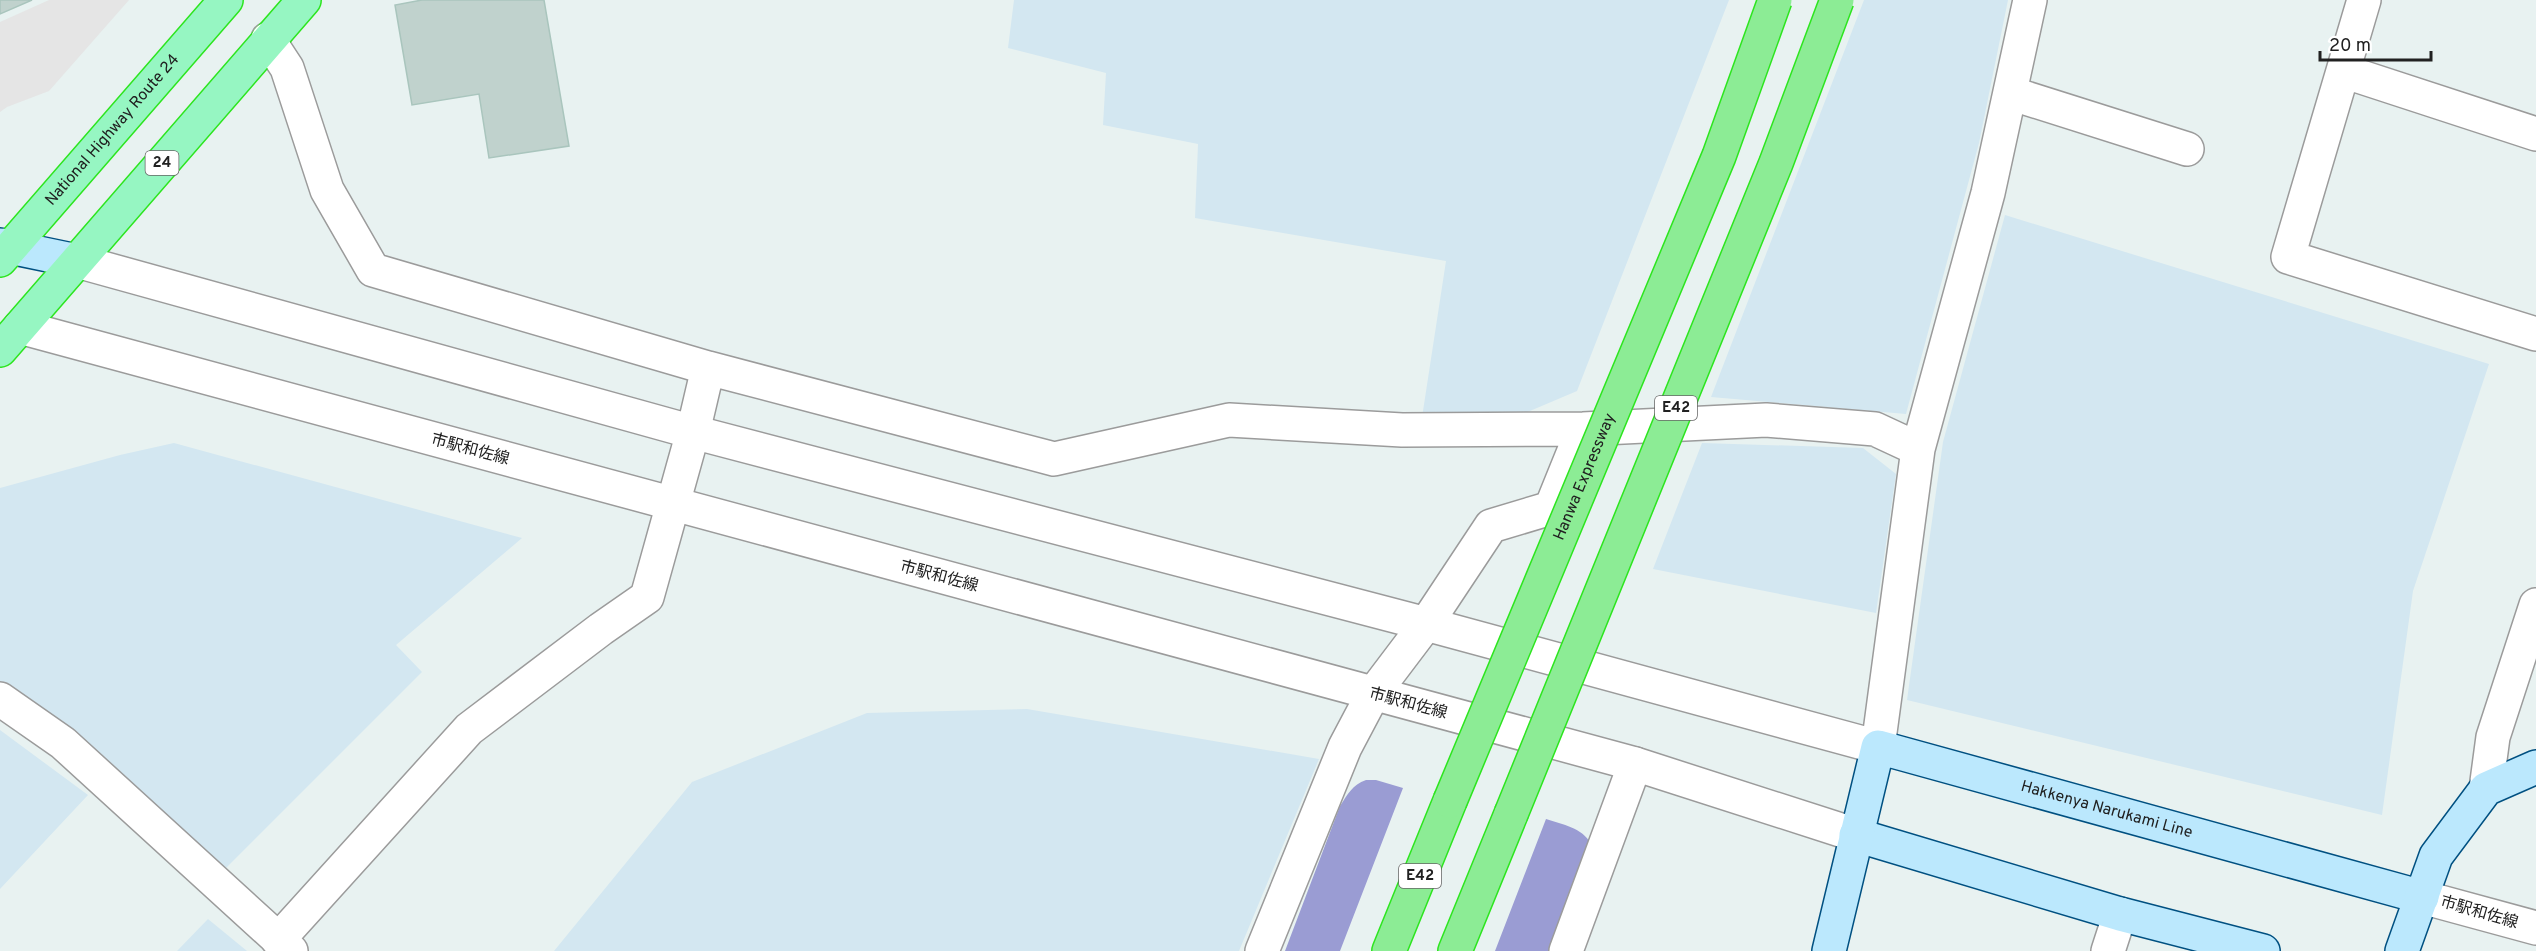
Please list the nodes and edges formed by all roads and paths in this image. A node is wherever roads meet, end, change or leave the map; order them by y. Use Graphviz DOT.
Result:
graph roads {
  1 [pos="226,0"];
  2 [pos="304,0"];
  3 [pos="1775,0"];
  4 [pos="1837,0"];
  5 [pos="2030,0"];
  6 [pos="2364,0"];
  7 [pos="268,39"];
  8 [pos="2343,71"];
  9 [pos="2010,93"];
  10 [pos="2536,134"];
  11 [pos="2187,149"];
  12 [pos="4,251"];
  13 [pos="77,261"];
  14 [pos="7,333"];
  15 [pos="2536,334"];
  16 [pos="708,368"];
  17 [pos="1583,429"];
  18 [pos="693,432"];
  19 [pos="1918,449"];
  20 [pos="674,505"];
  21 [pos="2536,605"];
  22 [pos="1426,624"];
  23 [pos="1373,694"];
  24 [pos="0,699"];
  25 [pos="1878,747"];
  26 [pos="1635,764"];
  27 [pos="2536,767"];
  28 [pos="2486,789"];
  29 [pos="1856,835"];
  30 [pos="2422,897"];
  31 [pos="2120,914"];
  32 [pos="2536,928"];
  33 [pos="285,946"];
  34 [pos="1262,951"];
  35 [pos="1389,951"];
  36 [pos="1455,951"];
  37 [pos="1566,951"];
  38 [pos="1828,951"];
  39 [pos="2108,951"];
  40 [pos="2263,951"];
  41 [pos="2402,951"];
  1 -- 12 [label="highway, National Highway Route 24"];
  2 -- 7 [label="highway, 24"];
  3 -- 35 [label="highway, Hanwa Expressway / E42, bridge"];
  4 -- 36 [label="highway, E42, bridge"];
  5 -- 9 [label="street"];
  6 -- 8 [label="street"];
  7 -- 13 [label="highway, 24"];
  7 -- 16 [label="street"];
  8 -- 10 [label="street"];
  8 -- 15 [label="street"];
  9 -- 11 [label="street"];
  9 -- 19 [label="street"];
  12 -- 13 [label="main road"];
  13 -- 14 [label="highway, 24"];
  13 -- 18 [label="street"];
  14 -- 20 [label="street, 市駅和佐線"];
  16 -- 17 [label="street"];
  16 -- 18 [label="street"];
  17 -- 19 [label="street"];
  17 -- 22 [label="street"];
  18 -- 20 [label="street"];
  18 -- 22 [label="street"];
  19 -- 25 [label="street"];
  20 -- 23 [label="street, 市駅和佐線"];
  20 -- 33 [label="street"];
  21 -- 28 [label="street"];
  22 -- 23 [label="street"];
  22 -- 25 [label="street"];
  23 -- 26 [label="street, 市駅和佐線"];
  23 -- 34 [label="street"];
  24 -- 33 [label="street"];
  25 -- 29 [label="main road"];
  25 -- 30 [label="main road, Hakkenya Narukami Line"];
  26 -- 29 [label="street, 市駅和佐線"];
  26 -- 37 [label="street"];
  27 -- 28 [label="main road"];
  28 -- 30 [label="main road"];
  29 -- 31 [label="main road"];
  29 -- 38 [label="main road"];
  30 -- 32 [label="street, 市駅和佐線"];
  30 -- 41 [label="main road"];
  31 -- 39 [label="street"];
  31 -- 40 [label="main road"];
}
